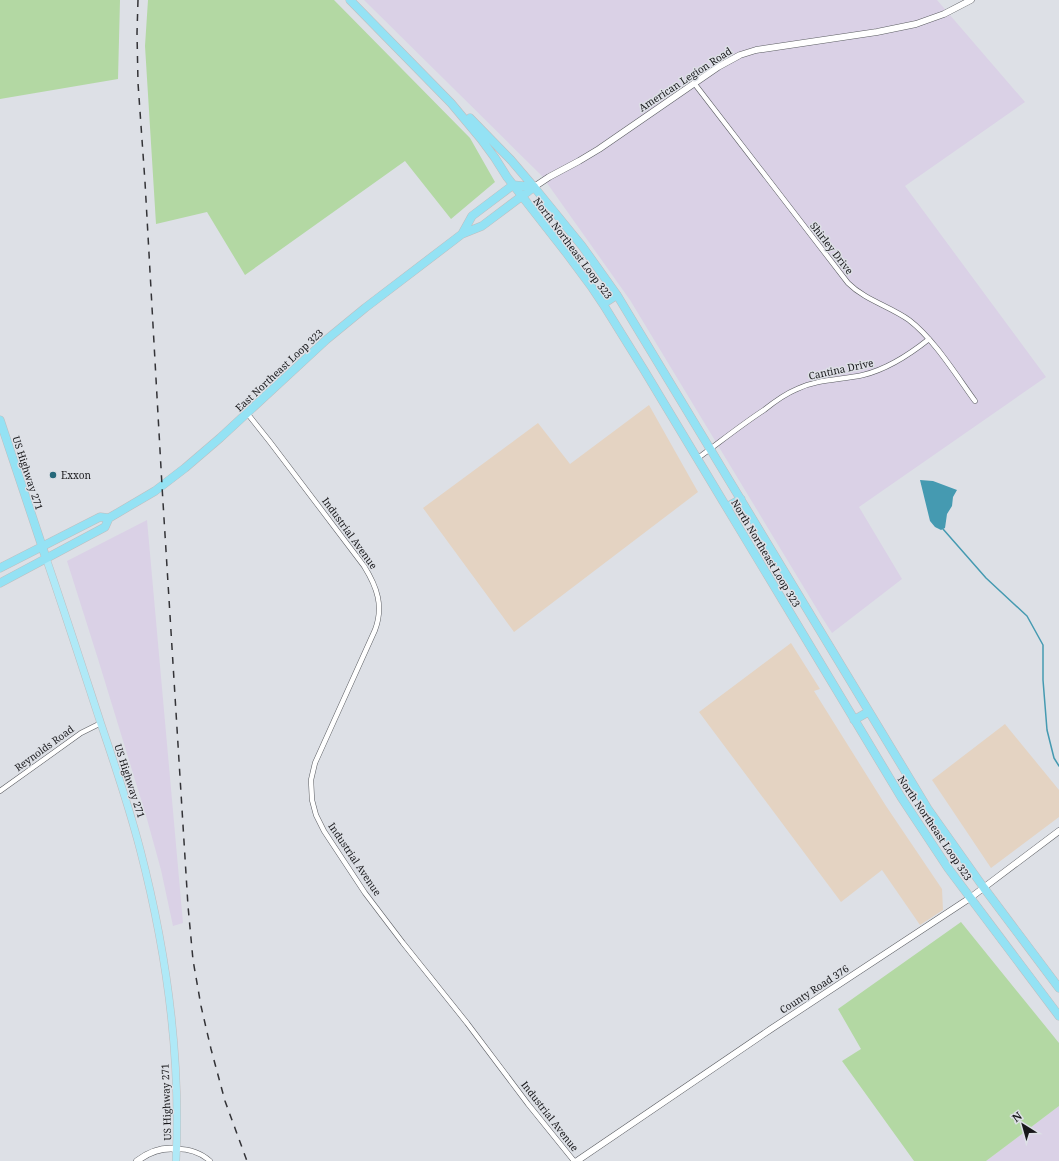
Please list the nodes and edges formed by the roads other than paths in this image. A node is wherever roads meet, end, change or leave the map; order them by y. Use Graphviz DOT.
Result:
graph roads {
  1 [pos="350,0"];
  2 [pos="971,0"];
  3 [pos="694,84"];
  4 [pos="451,103"];
  5 [pos="513,185"];
  6 [pos="534,187"];
  7 [pos="521,196"];
  8 [pos="462,234"];
  9 [pos="617,295"];
  10 [pos="604,304"];
  11 [pos="929,339"];
  12 [pos="975,401"];
  13 [pos="247,413"];
  14 [pos="0,420"];
  15 [pos="711,449"];
  16 [pos="698,458"];
  17 [pos="740,499"];
  18 [pos="727,507"];
  19 [pos="109,518"];
  20 [pos="42,547"];
  21 [pos="46,558"];
  22 [pos="0,568"];
  23 [pos="0,583"];
  24 [pos="868,712"];
  25 [pos="854,720"];
  26 [pos="101,723"];
  27 [pos="0,791"];
  28 [pos="1059,831"];
  29 [pos="984,888"];
  30 [pos="970,898"];
  31 [pos="1059,988"];
  32 [pos="1059,1016"];
  33 [pos="177,1149"];
  34 [pos="137,1161"];
  35 [pos="176,1161"];
  36 [pos="210,1161"];
  37 [pos="574,1161"];
  38 [pos="577,1161"];
  1 -- 4 [label="highway, North Northeast Loop 323"];
  2 -- 3 [label="street, American Legion Road"];
  3 -- 6 [label="street, American Legion Road"];
  3 -- 11 [label="street, Shirley Drive"];
  4 -- 5 [label="highway, North Northeast Loop 323"];
  4 -- 6 [label="highway, North Northeast Loop 323"];
  5 -- 6 [label="highway"];
  5 -- 7 [label="highway, North Northeast Loop 323"];
  5 -- 8 [label="highway, East Northeast Loop 323"];
  6 -- 7 [label="highway, American Legion Road"];
  6 -- 9 [label="highway, North Northeast Loop 323"];
  7 -- 8 [label="highway, East Northeast Loop 323"];
  7 -- 10 [label="highway, North Northeast Loop 323"];
  8 -- 13 [label="highway, East Northeast Loop 323"];
  9 -- 10 [label="highway"];
  9 -- 15 [label="highway, North Northeast Loop 323"];
  10 -- 16 [label="highway, North Northeast Loop 323"];
  11 -- 12 [label="street, Shirley Drive"];
  11 -- 15 [label="street, Cantina Drive"];
  13 -- 19 [label="highway, East Northeast Loop 323"];
  13 -- 37 [label="street, Industrial Avenue"];
  14 -- 20 [label="highway, US Highway 271"];
  15 -- 16 [label="street, Cantina Drive"];
  15 -- 17 [label="highway, North Northeast Loop 323"];
  16 -- 18 [label="highway, North Northeast Loop 323"];
  17 -- 18 [label="highway"];
  17 -- 24 [label="highway, North Northeast Loop 323"];
  18 -- 25 [label="highway, North Northeast Loop 323"];
  19 -- 20 [label="highway, East Northeast Loop 323"];
  19 -- 21 [label="highway, East Northeast Loop 323"];
  20 -- 21 [label="highway, US Highway 271"];
  20 -- 22 [label="highway, East Northeast Loop 323"];
  21 -- 23 [label="highway, East Northeast Loop 323"];
  21 -- 26 [label="main road, US Highway 271"];
  24 -- 25 [label="highway"];
  24 -- 29 [label="highway, North Northeast Loop 323"];
  25 -- 30 [label="highway, North Northeast Loop 323"];
  26 -- 27 [label="street, Reynolds Road"];
  26 -- 33 [label="main road, US Highway 271"];
  28 -- 29 [label="street, County Road 376"];
  29 -- 30 [label="street, County Road 376"];
  29 -- 31 [label="highway, North Northeast Loop 323"];
  30 -- 32 [label="highway, North Northeast Loop 323"];
  30 -- 38 [label="street, County Road 376"];
  33 -- 34 [label="street"];
  33 -- 35 [label="main road, US Highway 271"];
  33 -- 36 [label="street"];
}
